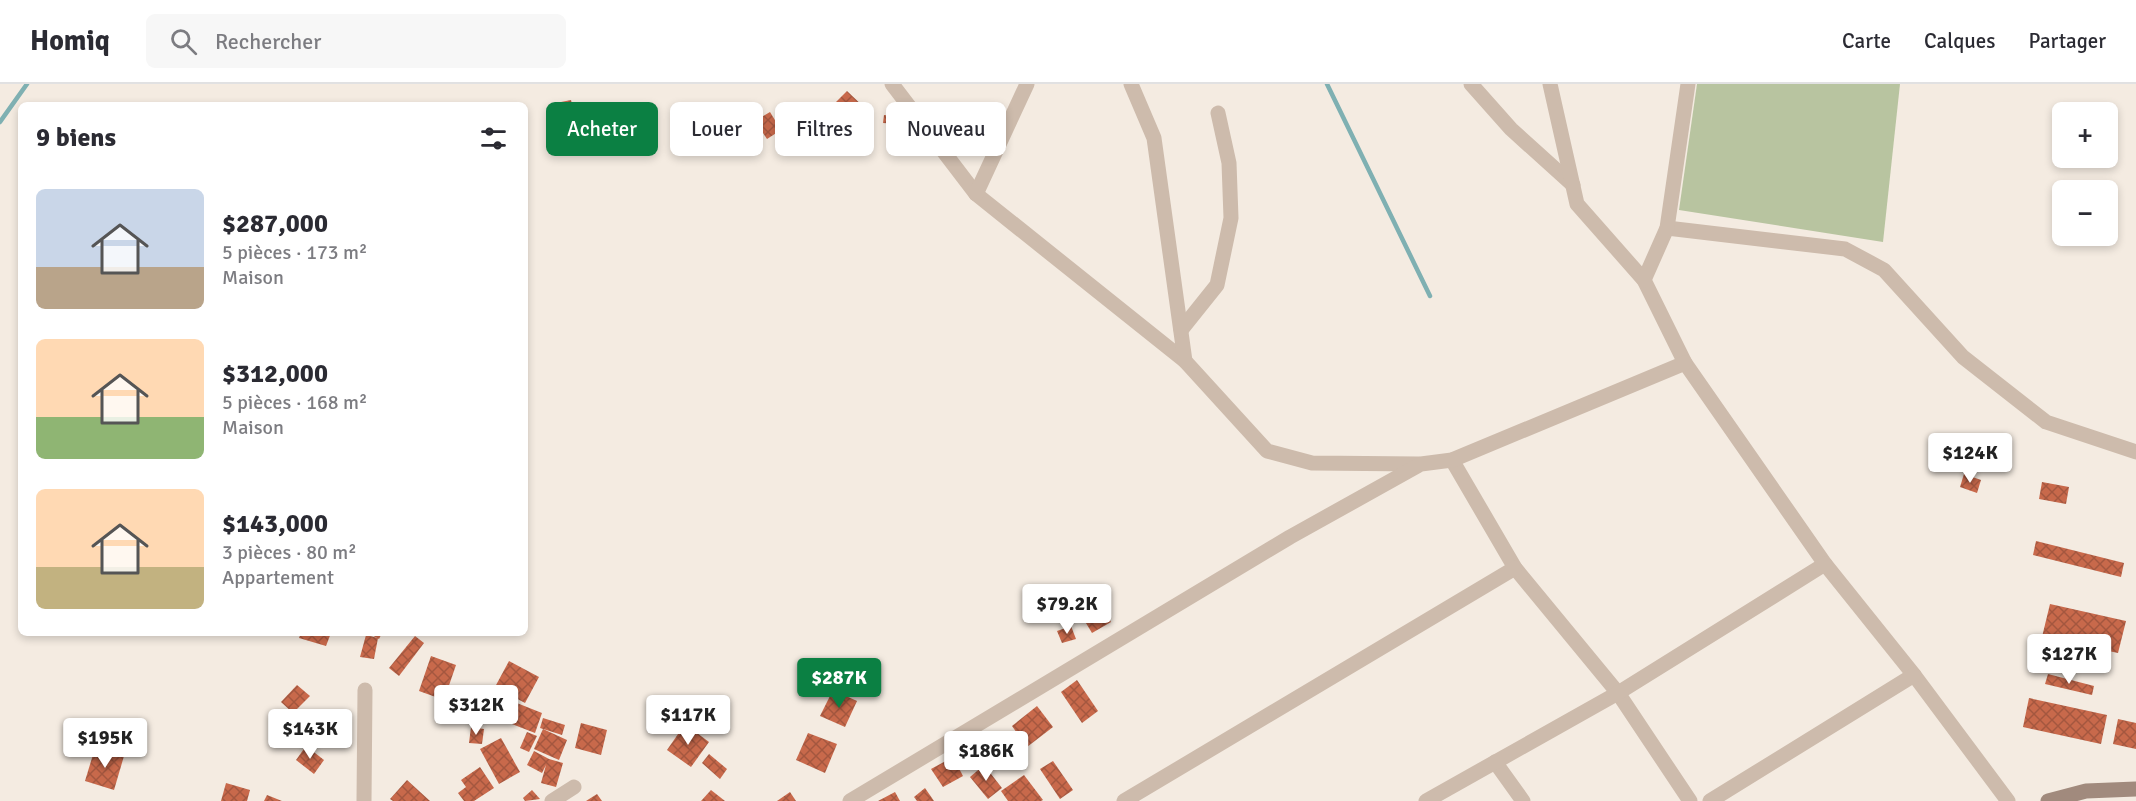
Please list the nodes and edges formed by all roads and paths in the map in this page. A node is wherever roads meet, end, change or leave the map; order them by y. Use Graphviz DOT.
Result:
graph roads {
  1 [pos="892,84"];
  2 [pos="1027,84"];
  3 [pos="1131,84"];
  4 [pos="1471,84"];
  5 [pos="1550,84"];
  6 [pos="1688,84"];
  7 [pos="1218,113"];
  8 [pos="1573,185"];
  9 [pos="976,194"];
  10 [pos="1667,228"];
  11 [pos="1644,280"];
  12 [pos="1181,330"];
  13 [pos="1185,361"];
  14 [pos="1685,363"];
  15 [pos="2136,452"];
  16 [pos="1452,459"];
  17 [pos="1421,464"];
  18 [pos="1826,564"];
  19 [pos="1515,568"];
  20 [pos="1914,675"];
  21 [pos="365,690"];
  22 [pos="1618,693"];
  23 [pos="1495,762"];
  24 [pos="574,788"];
  25 [pos="2136,789"];
  26 [pos="364,801"];
  27 [pos="552,801"];
  28 [pos="850,801"];
  29 [pos="1124,801"];
  30 [pos="1426,801"];
  31 [pos="1522,801"];
  32 [pos="1690,801"];
  33 [pos="1710,801"];
  34 [pos="2008,801"];
  35 [pos="2048,801"];
  1 -- 9 [label="street"];
  2 -- 9 [label="street"];
  3 -- 12 [label="street"];
  4 -- 8 [label="street"];
  5 -- 8 [label="street"];
  6 -- 10 [label="street"];
  7 -- 12 [label="street"];
  8 -- 11 [label="street"];
  9 -- 13 [label="street"];
  10 -- 11 [label="street"];
  10 -- 15 [label="street"];
  11 -- 14 [label="street"];
  12 -- 13 [label="street"];
  13 -- 17 [label="street"];
  14 -- 16 [label="street"];
  14 -- 18 [label="street"];
  16 -- 17 [label="street"];
  16 -- 19 [label="street"];
  17 -- 28 [label="street"];
  18 -- 20 [label="street"];
  18 -- 22 [label="street"];
  19 -- 22 [label="street"];
  19 -- 29 [label="street"];
  20 -- 33 [label="street"];
  20 -- 34 [label="street"];
  21 -- 26 [label="street"];
  22 -- 23 [label="street"];
  22 -- 32 [label="street"];
  23 -- 30 [label="street"];
  23 -- 31 [label="street"];
  24 -- 27 [label="street"];
  25 -- 35 [label="main road"];
}
